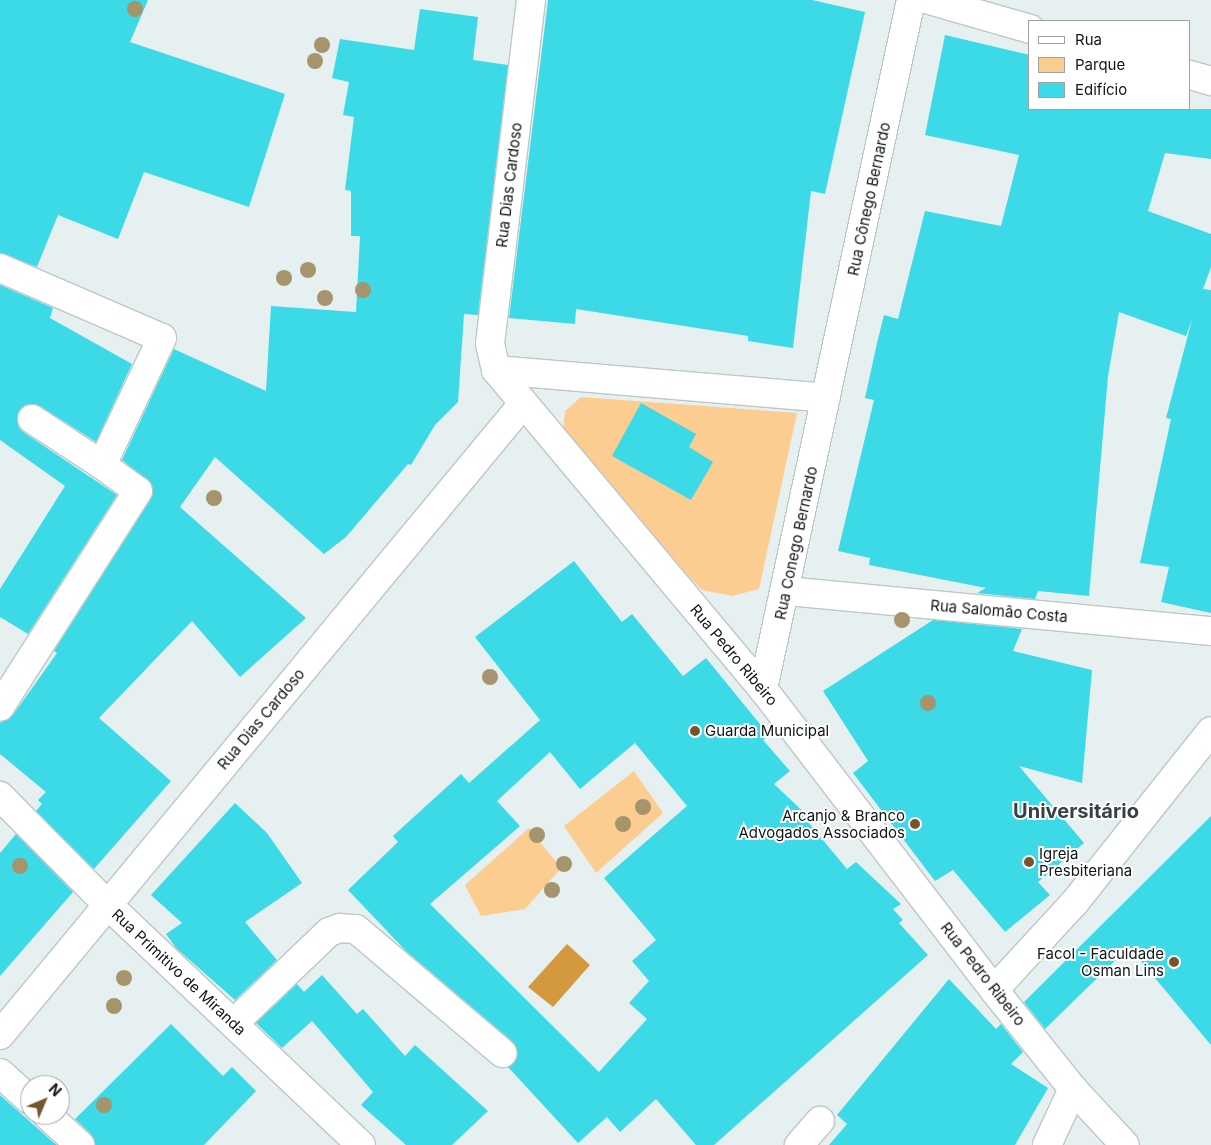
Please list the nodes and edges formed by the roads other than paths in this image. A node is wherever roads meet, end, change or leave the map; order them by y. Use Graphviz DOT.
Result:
graph roads {
  1 [pos="531,0"];
  2 [pos="911,0"];
  3 [pos="929,0"];
  4 [pos="1028,28"];
  5 [pos="1191,75"];
  6 [pos="1211,81"];
  7 [pos="0,268"];
  8 [pos="496,370"];
  9 [pos="826,398"];
  10 [pos="523,404"];
  11 [pos="32,420"];
  12 [pos="102,465"];
  13 [pos="786,591"];
  14 [pos="1211,631"];
  15 [pos="763,688"];
  16 [pos="0,707"];
  17 [pos="1211,731"];
  18 [pos="0,796"];
  19 [pos="107,904"];
  20 [pos="994,990"];
  21 [pos="234,1023"];
  22 [pos="0,1035"];
  23 [pos="502,1053"];
  24 [pos="0,1073"];
  25 [pos="1073,1089"];
  26 [pos="20,1091"];
  27 [pos="820,1121"];
  28 [pos="58,1125"];
  29 [pos="80,1145"];
  30 [pos="361,1145"];
  31 [pos="799,1145"];
  32 [pos="1047,1145"];
  33 [pos="1125,1145"];
  1 -- 8 [label="street, Rua Dias Cardoso"];
  2 -- 9 [label="street, Rua Cônego Bernardo"];
  3 -- 4 [label="street"];
  5 -- 6 [label="street"];
  7 -- 12 [label="street"];
  8 -- 9 [label="street"];
  8 -- 10 [label="street, Rua Pedro Ribeiro"];
  9 -- 13 [label="street, Rua Conego Bernardo"];
  10 -- 15 [label="street, Rua Pedro Ribeiro"];
  10 -- 19 [label="street, Rua Dias Cardoso"];
  11 -- 12 [label="street"];
  12 -- 16 [label="street"];
  13 -- 14 [label="street, Rua Salomão Costa"];
  13 -- 15 [label="street, Rua Conego Bernardo"];
  15 -- 20 [label="street, Rua Pedro Ribeiro"];
  17 -- 20 [label="street"];
  18 -- 19 [label="street, Rua Primitivo de Miranda"];
  19 -- 21 [label="street, Rua Primitivo de Miranda"];
  19 -- 22 [label="street, Rua Dias Cardoso"];
  20 -- 25 [label="street, Rua Pedro Ribeiro"];
  21 -- 23 [label="street"];
  21 -- 30 [label="street, Rua Primitivo de Miranda"];
  24 -- 26 [label="street"];
  25 -- 32 [label="street"];
  25 -- 33 [label="street, Rua Pedro Ribeiro"];
  27 -- 31 [label="street"];
  28 -- 29 [label="street"];
}
